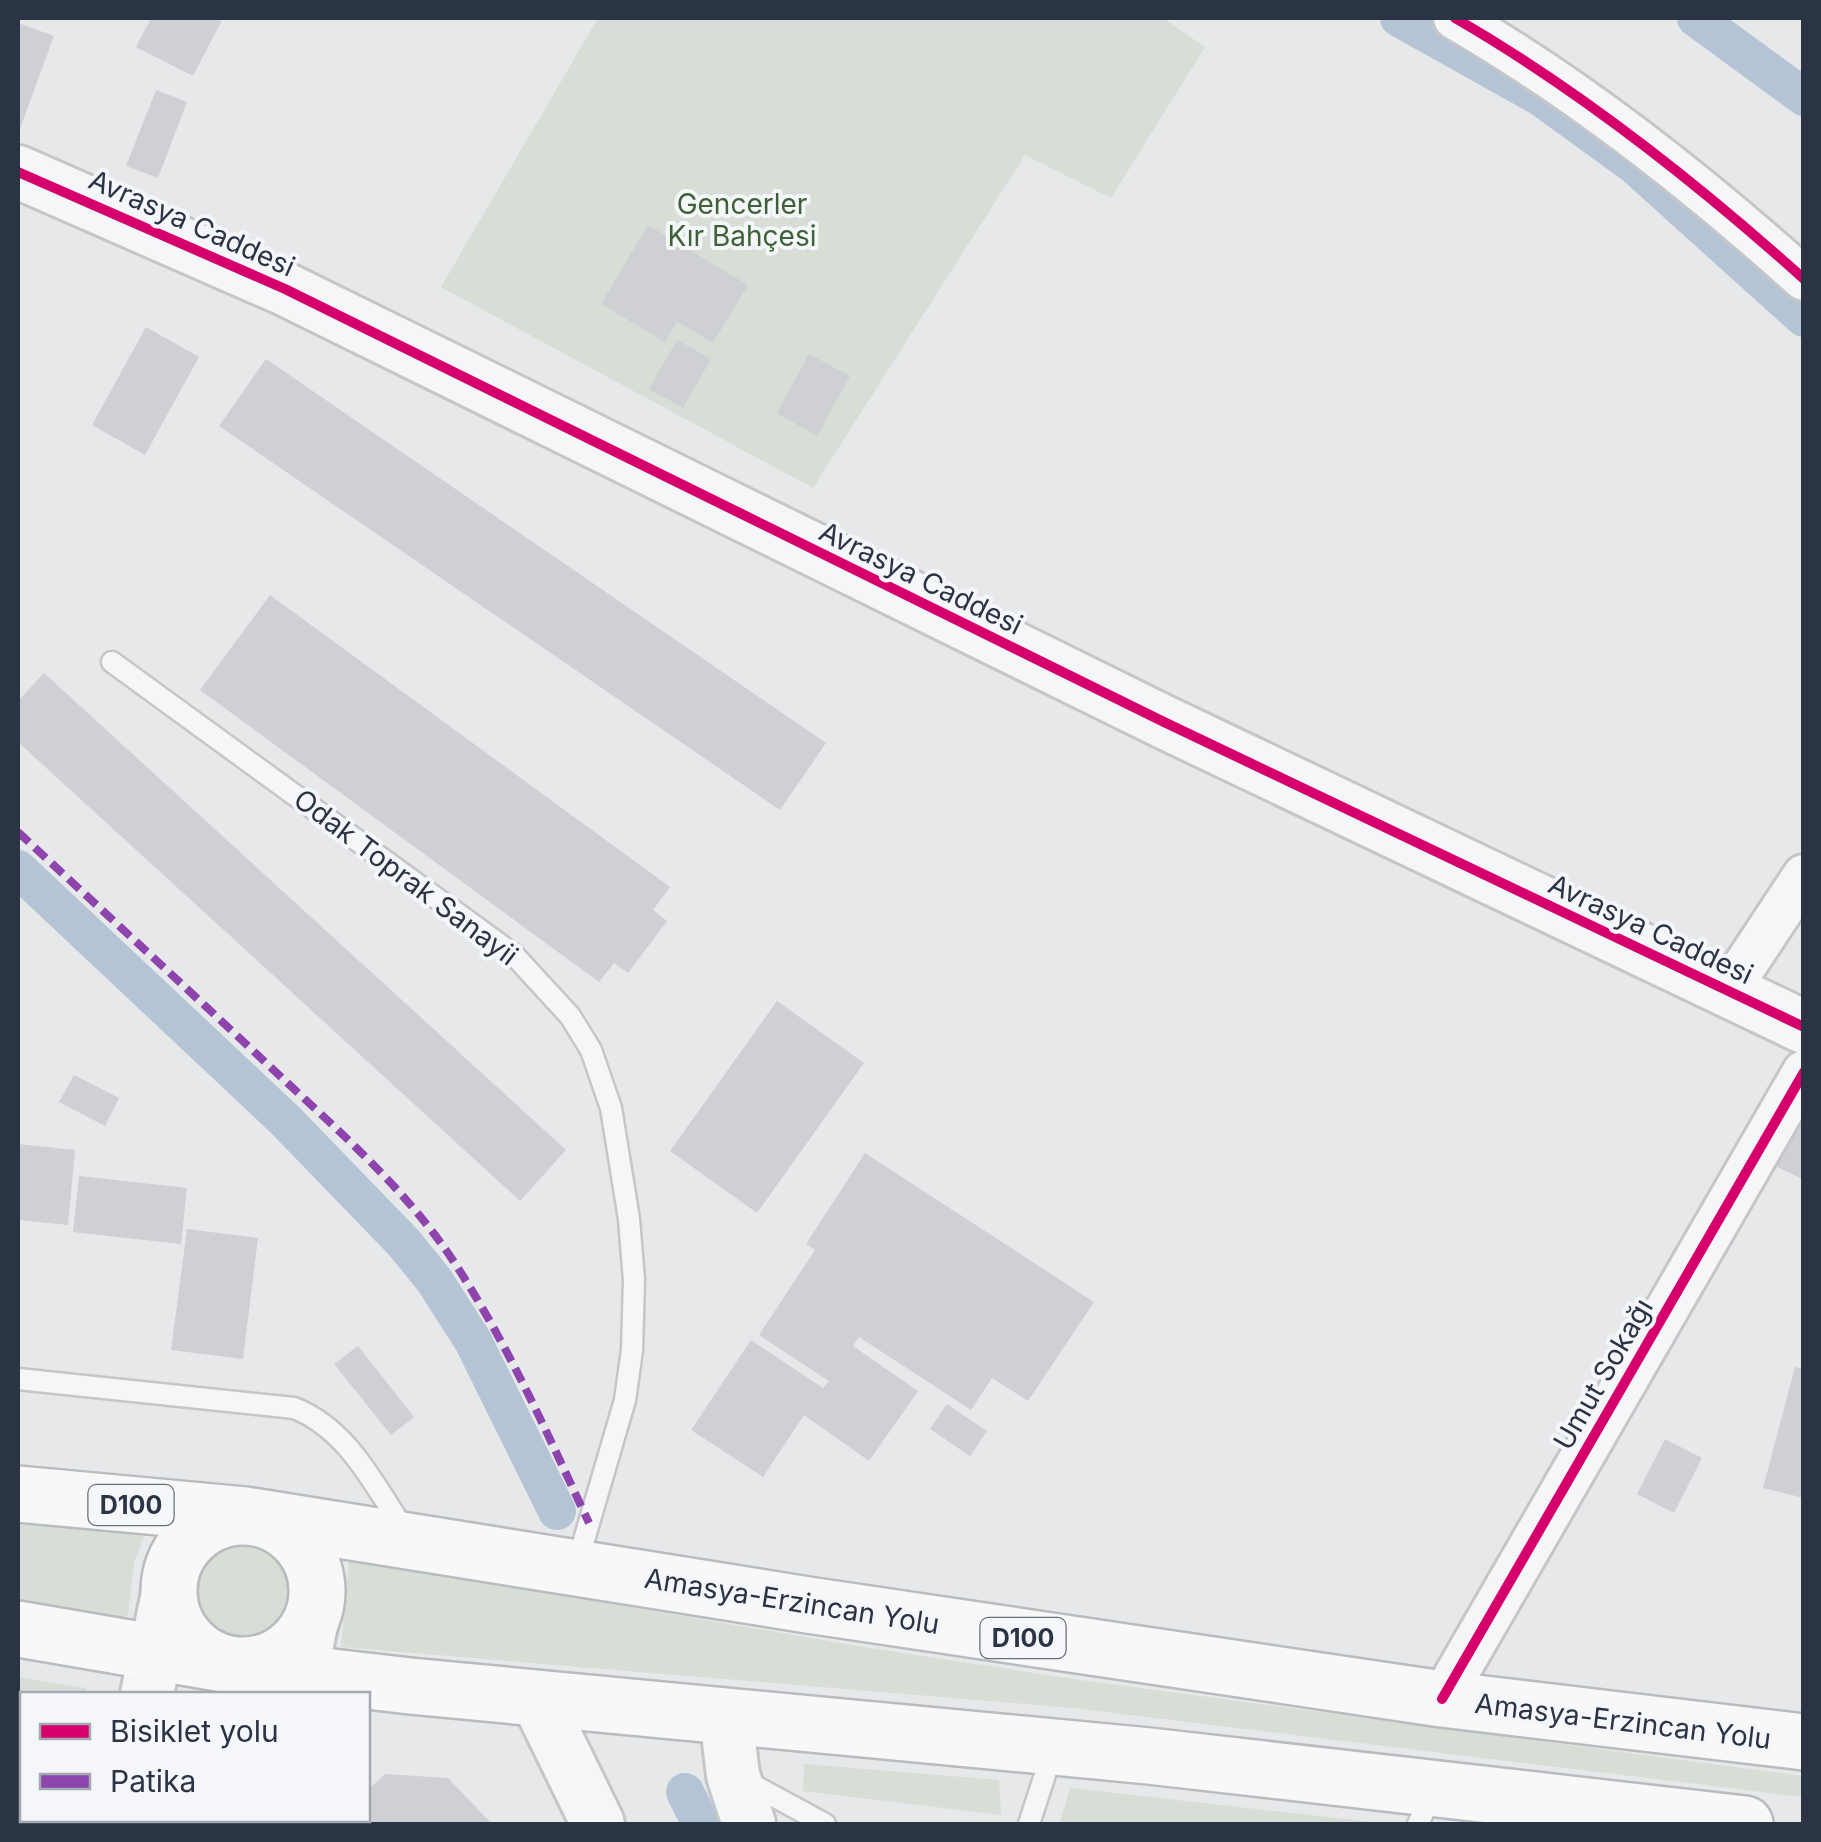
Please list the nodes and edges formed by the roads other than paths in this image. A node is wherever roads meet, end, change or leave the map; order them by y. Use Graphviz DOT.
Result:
graph roads {
  1 [pos="1455,18"];
  2 [pos="18,172"];
  3 [pos="1804,279"];
  4 [pos="112,662"];
  5 [pos="1804,876"];
  6 [pos="1728,991"];
  7 [pos="1804,1027"];
  8 [pos="1804,1072"];
  9 [pos="18,1378"];
  10 [pos="18,1494"];
  11 [pos="245,1516"];
  12 [pos="412,1542"];
  13 [pos="576,1566"];
  14 [pos="168,1592"];
  15 [pos="312,1620"];
  16 [pos="18,1630"];
  17 [pos="229,1664"];
  18 [pos="152,1674"];
  19 [pos="300,1684"];
  20 [pos="538,1698"];
  21 [pos="1442,1699"];
  22 [pos="726,1718"];
  23 [pos="1804,1742"];
  24 [pos="1054,1748"];
  25 [pos="734,1774"];
  26 [pos="1426,1806"];
  27 [pos="598,1824"];
  28 [pos="750,1824"];
  29 [pos="825,1824"];
  30 [pos="1029,1824"];
  31 [pos="1746,1824"];
  1 -- 3 [label="street"];
  2 -- 6 [label="street, Avrasya Caddesi"];
  4 -- 13 [label="lane, Odak Toprak Sanayii"];
  5 -- 6 [label="street"];
  6 -- 7 [label="street, Avrasya Caddesi"];
  8 -- 21 [label="street, Umut Sokağı"];
  9 -- 12 [label="lane"];
  10 -- 11 [label="highway, Amasya-Erzincan Yolu / D100"];
  11 -- 12 [label="highway, Amasya-Erzincan Yolu / D100"];
  11 -- 14 [label="highway"];
  11 -- 15 [label="highway"];
  12 -- 13 [label="highway, Amasya-Erzincan Yolu / D100"];
  13 -- 21 [label="highway, Amasya-Erzincan Yolu / D100"];
  14 -- 17 [label="highway"];
  14 -- 18 [label="street"];
  15 -- 17 [label="highway"];
  15 -- 19 [label="street"];
  16 -- 18 [label="highway"];
  17 -- 18 [label="highway"];
  17 -- 19 [label="highway"];
  19 -- 20 [label="highway"];
  20 -- 22 [label="highway"];
  20 -- 27 [label="street"];
  21 -- 23 [label="highway, Amasya-Erzincan Yolu / D100"];
  22 -- 24 [label="highway"];
  22 -- 25 [label="street"];
  24 -- 26 [label="highway"];
  24 -- 30 [label="lane"];
  25 -- 28 [label="street"];
  25 -- 29 [label="lane"];
  26 -- 31 [label="highway"];
}
